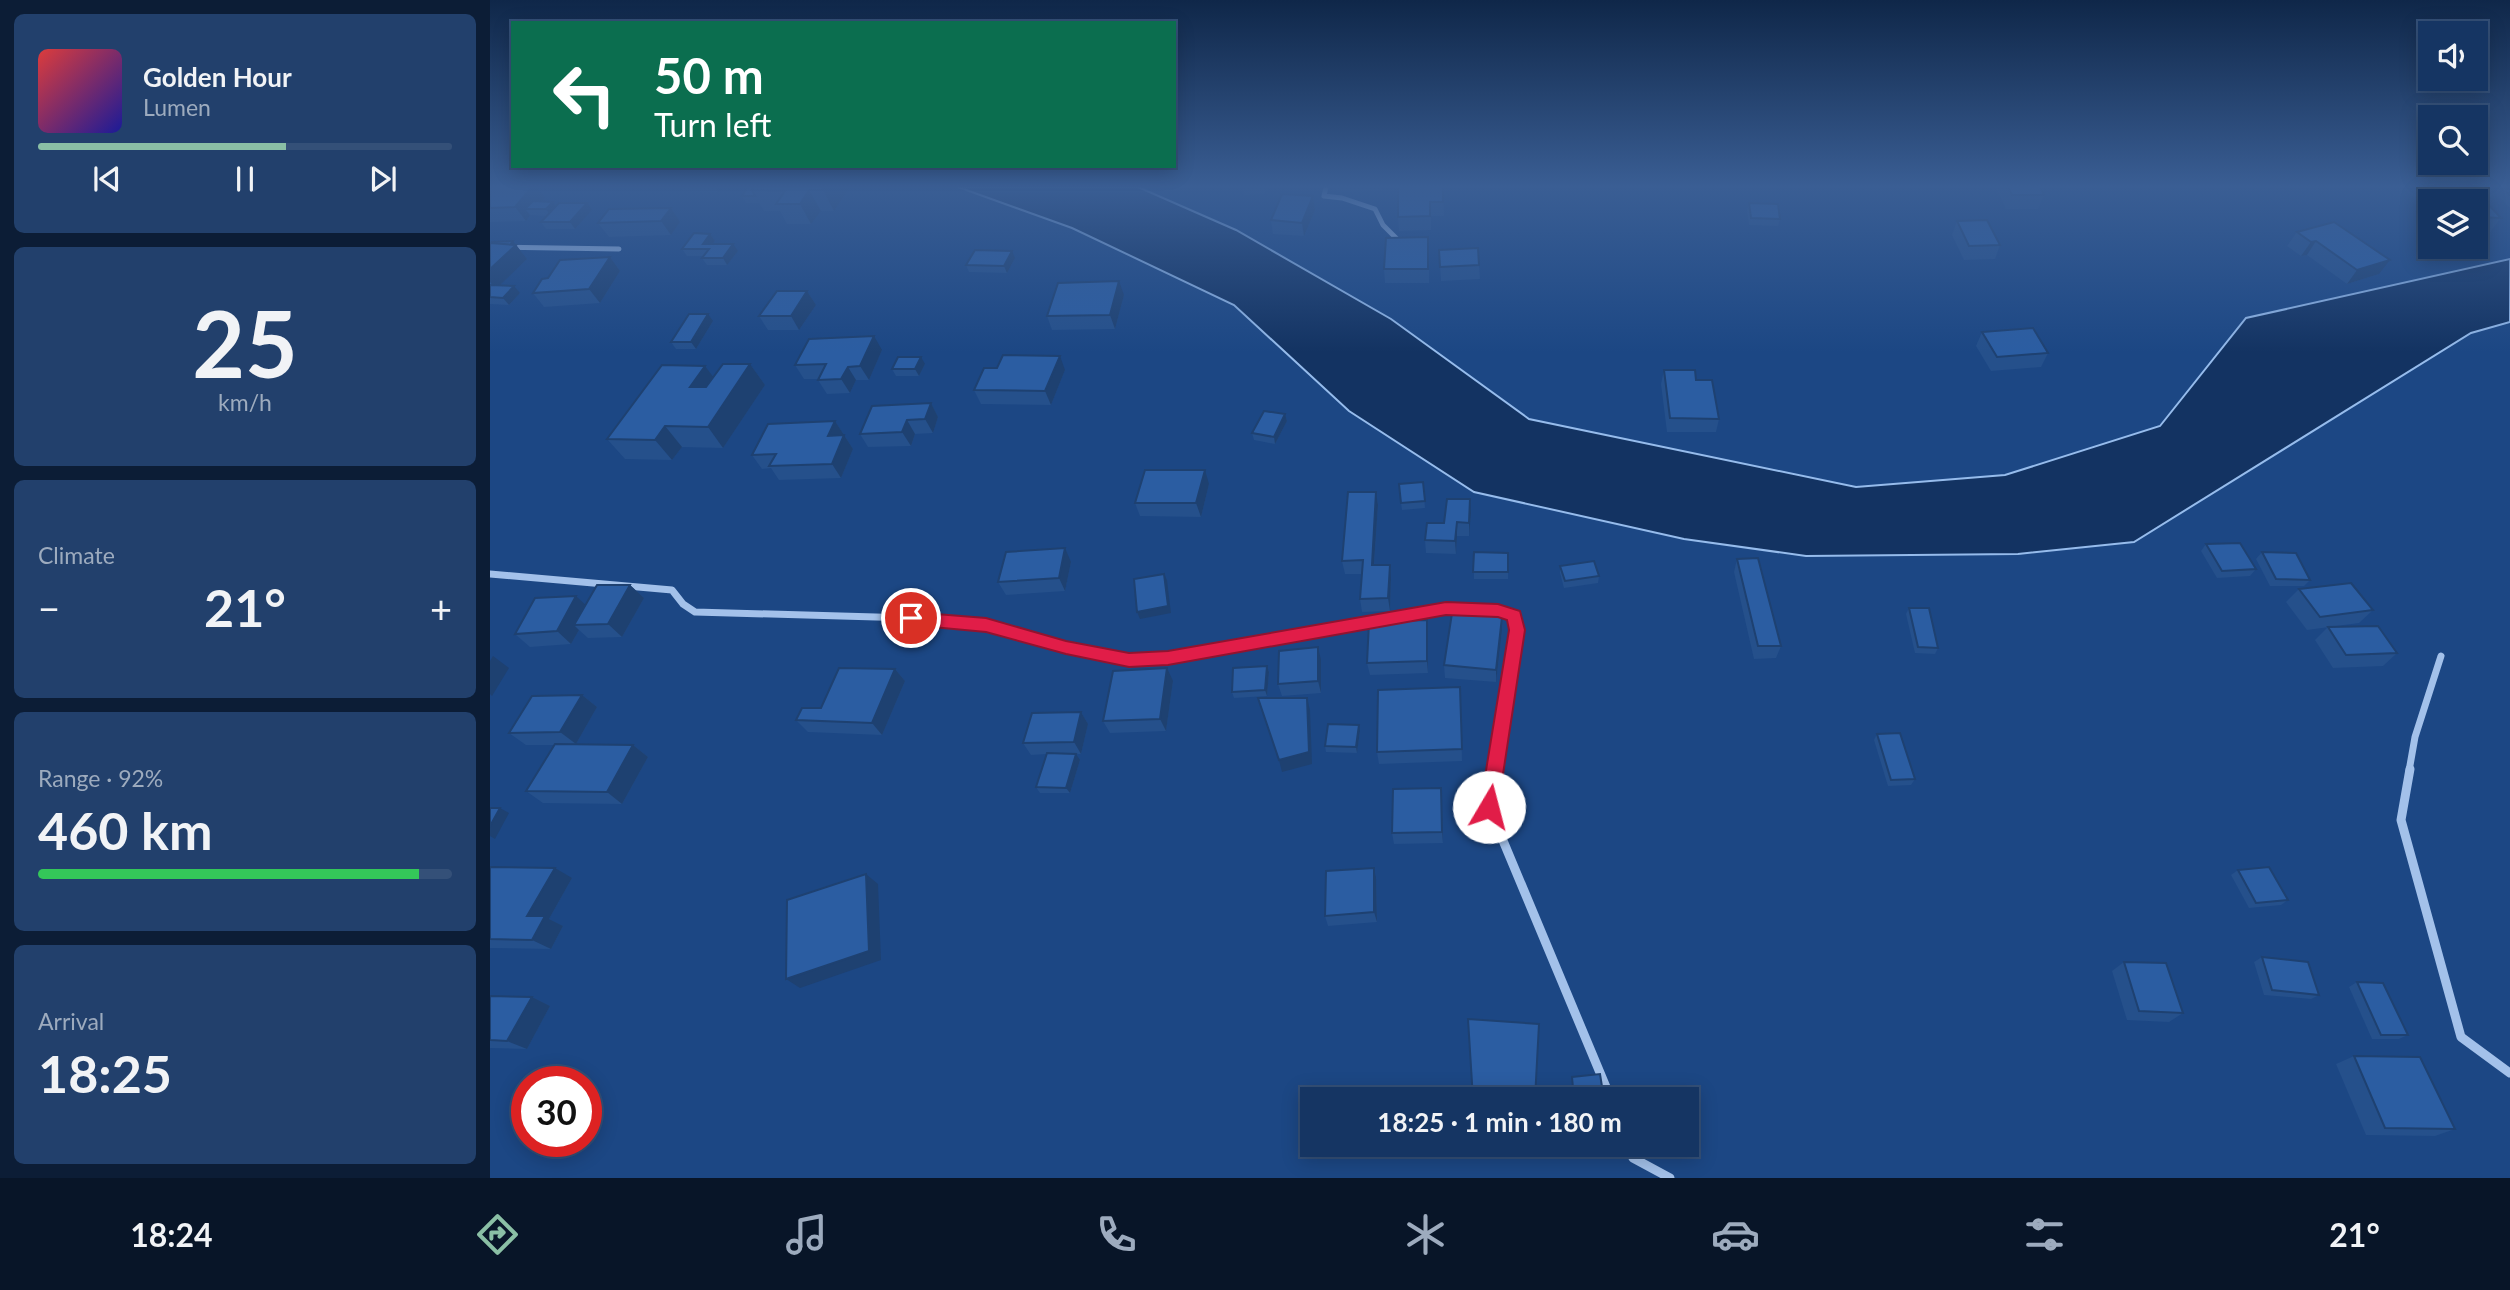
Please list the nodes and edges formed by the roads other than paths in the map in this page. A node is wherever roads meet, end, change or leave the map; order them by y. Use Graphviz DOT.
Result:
graph roads {
  1 [pos="490,247"];
  2 [pos="619,249"];
  3 [pos="490,574"];
  4 [pos="2441,656"];
  5 [pos="2510,1073"];
  6 [pos="1606,1087"];
  7 [pos="1633,1157"];
  8 [pos="1670,1178"];
  1 -- 2 [label="street"];
  3 -- 6 [label="street"];
  4 -- 5 [label="street"];
  7 -- 8 [label="street"];
}
